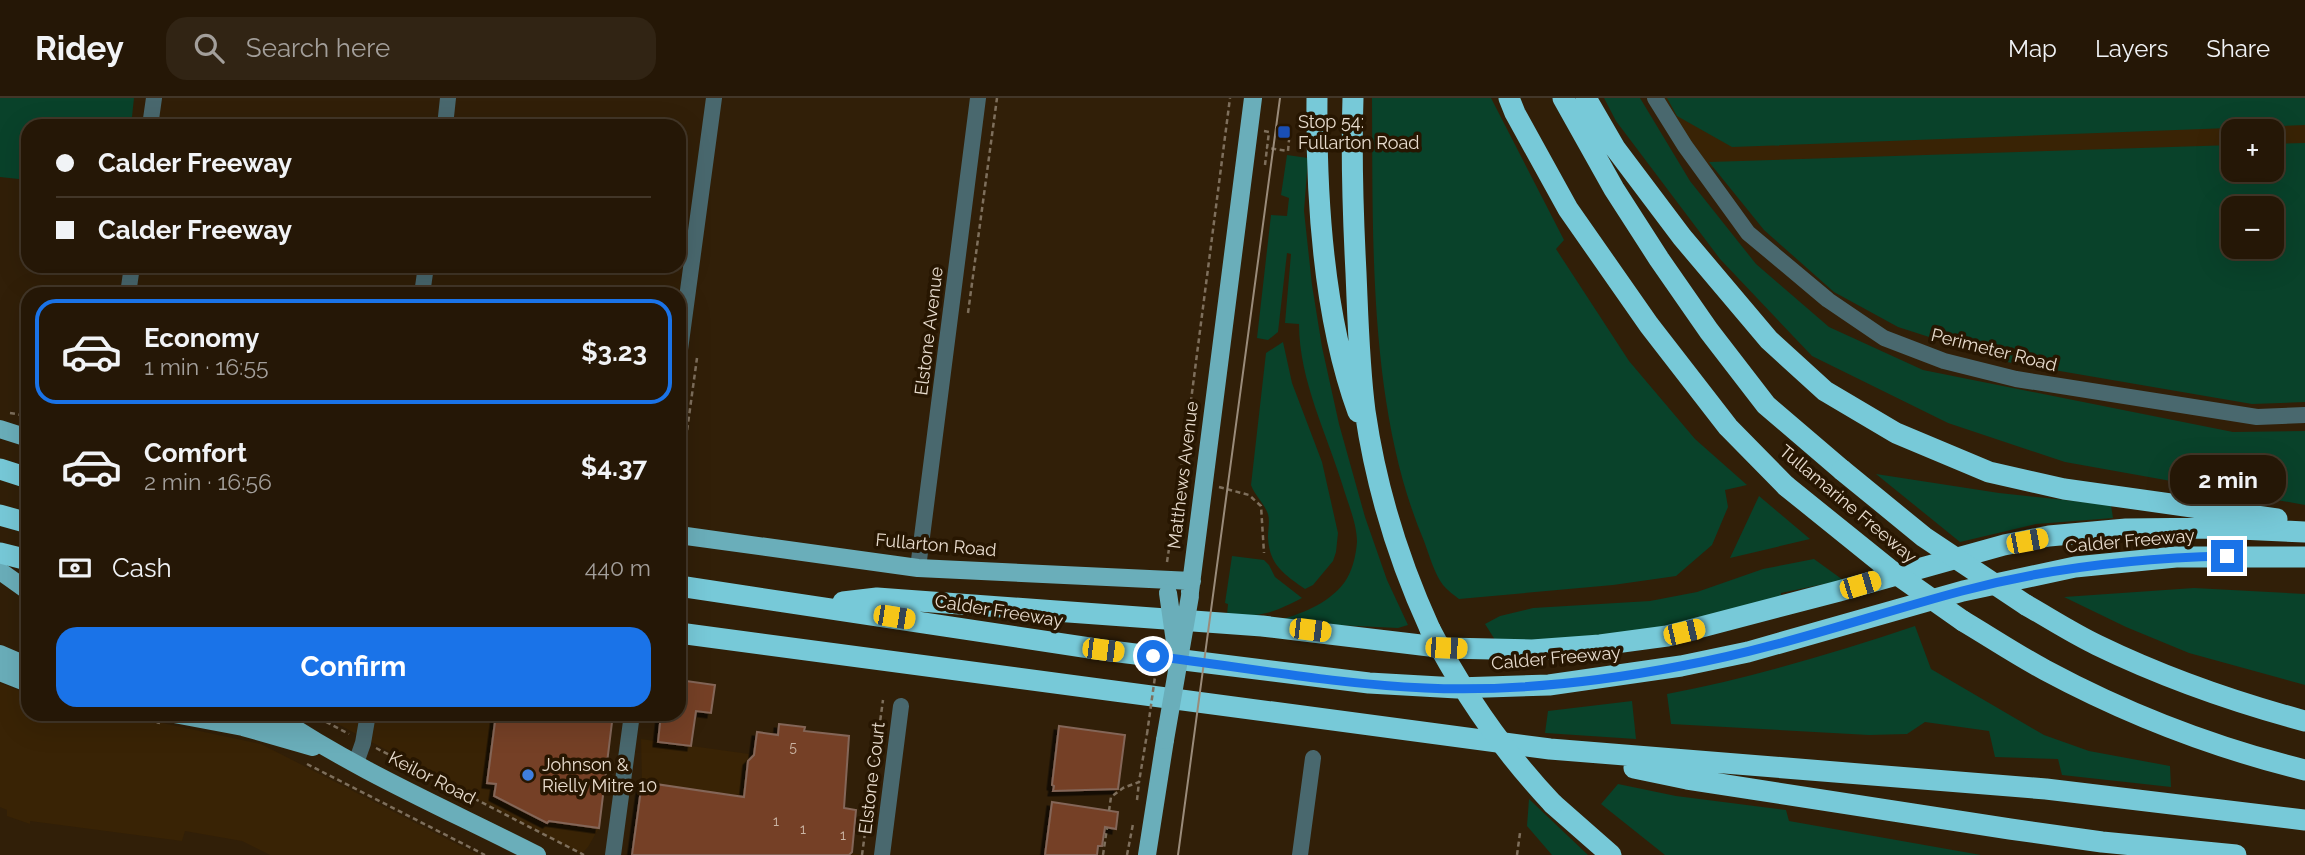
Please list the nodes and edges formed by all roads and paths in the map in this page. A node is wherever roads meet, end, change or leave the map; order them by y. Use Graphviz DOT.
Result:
graph roads {
  1 [pos="154,98"];
  2 [pos="449,98"];
  3 [pos="714,98"];
  4 [pos="978,98"];
  5 [pos="997,98"];
  6 [pos="1230,98"];
  7 [pos="1253,98"];
  8 [pos="1317,98"];
  9 [pos="1353,98"];
  10 [pos="1509,98"];
  11 [pos="1563,98"];
  12 [pos="1586,98"];
  13 [pos="1655,98"];
  14 [pos="151,119"];
  15 [pos="446,119"];
  16 [pos="1267,148"];
  17 [pos="1265,165"];
  18 [pos="686,305"];
  19 [pos="967,321"];
  20 [pos="2305,415"];
  21 [pos="21,417"];
  22 [pos="2,421"];
  23 [pos="21,433"];
  24 [pos="1373,454"];
  25 [pos="0,471"];
  26 [pos="21,477"];
  27 [pos="1202,483"];
  28 [pos="0,515"];
  29 [pos="21,521"];
  30 [pos="2305,523"];
  31 [pos="2305,531"];
  32 [pos="686,536"];
  33 [pos="0,553"];
  34 [pos="1264,553"];
  35 [pos="2305,556"];
  36 [pos="21,559"];
  37 [pos="918,568"];
  38 [pos="0,571"];
  39 [pos="1155,574"];
  40 [pos="21,586"];
  41 [pos="686,587"];
  42 [pos="1191,589"];
  43 [pos="815,605"];
  44 [pos="686,634"];
  45 [pos="1161,638"];
  46 [pos="0,654"];
  47 [pos="21,663"];
  48 [pos="1177,666"];
  49 [pos="0,672"];
  50 [pos="21,680"];
  51 [pos="883,700"];
  52 [pos="901,706"];
  53 [pos="186,721"];
  54 [pos="266,721"];
  55 [pos="284,721"];
  56 [pos="324,721"];
  57 [pos="367,721"];
  58 [pos="631,721"];
  59 [pos="2305,721"];
  60 [pos="307,737"];
  61 [pos="363,741"];
  62 [pos="1550,749"];
  63 [pos="1313,758"];
  64 [pos="351,760"];
  65 [pos="308,764"];
  66 [pos="2305,770"];
  67 [pos="1139,782"];
  68 [pos="1136,804"];
  69 [pos="1109,811"];
  70 [pos="1135,818"];
  71 [pos="2305,820"];
  72 [pos="1107,828"];
  73 [pos="1520,833"];
  74 [pos="485,855"];
  75 [pos="537,855"];
  76 [pos="584,855"];
  77 [pos="613,855"];
  78 [pos="862,855"];
  79 [pos="882,855"];
  80 [pos="1103,855"];
  81 [pos="1127,855"];
  82 [pos="1147,855"];
  83 [pos="1300,855"];
  84 [pos="1517,855"];
  85 [pos="1611,855"];
  86 [pos="2236,855"];
  1 -- 14 [label="street"];
  2 -- 15 [label="street"];
  3 -- 18 [label="street"];
  4 -- 37 [label="street, Elstone Avenue"];
  5 -- 19 [label="path"];
  6 -- 39 [label="path"];
  7 -- 27 [label="main road, Matthews Avenue"];
  8 -- 24 [label="highway"];
  9 -- 24 [label="highway"];
  10 -- 66 [label="highway, Tullamarine Freeway, bridge"];
  11 -- 59 [label="highway, Tullamarine Freeway, bridge"];
  12 -- 30 [label="highway"];
  13 -- 20 [label="street, Perimeter Road"];
  16 -- 17 [label="path"];
  21 -- 22 [label="path"];
  22 -- 23 [label="main road"];
  24 -- 85 [label="highway, bridge"];
  25 -- 26 [label="highway"];
  27 -- 34 [label="path"];
  27 -- 42 [label="main road, Matthews Avenue"];
  28 -- 29 [label="highway"];
  31 -- 43 [label="highway"];
  32 -- 37 [label="main road, Fullarton Road"];
  33 -- 36 [label="highway"];
  35 -- 43 [label="highway, Calder Freeway"];
  37 -- 39 [label="main road, Fullarton Road"];
  38 -- 40 [label="main road"];
  39 -- 42 [label="main road, Fullarton Road"];
  39 -- 48 [label="main road, bridge"];
  41 -- 43 [label="highway, Calder Freeway"];
  42 -- 48 [label="main road, Matthews Avenue, bridge"];
  44 -- 62 [label="highway"];
  45 -- 67 [label="path, bridge"];
  46 -- 47 [label="main road"];
  48 -- 82 [label="main road, Matthews Avenue, bridge"];
  49 -- 50 [label="main road"];
  51 -- 78 [label="path"];
  52 -- 79 [label="street, Elstone Court"];
  53 -- 64 [label="main road"];
  54 -- 60 [label="main road, Keilor Road"];
  55 -- 60 [label="main road, Keilor Road"];
  56 -- 61 [label="path"];
  57 -- 61 [label="street"];
  58 -- 77 [label="street"];
  60 -- 64 [label="main road, Keilor Road"];
  61 -- 64 [label="street"];
  61 -- 76 [label="path"];
  62 -- 71 [label="highway"];
  62 -- 86 [label="highway"];
  63 -- 83 [label="street"];
  64 -- 75 [label="main road, Keilor Road"];
  65 -- 74 [label="path"];
  67 -- 68 [label="path"];
  67 -- 69 [label="path"];
  70 -- 81 [label="path"];
  72 -- 80 [label="path"];
  73 -- 84 [label="path"];
}
